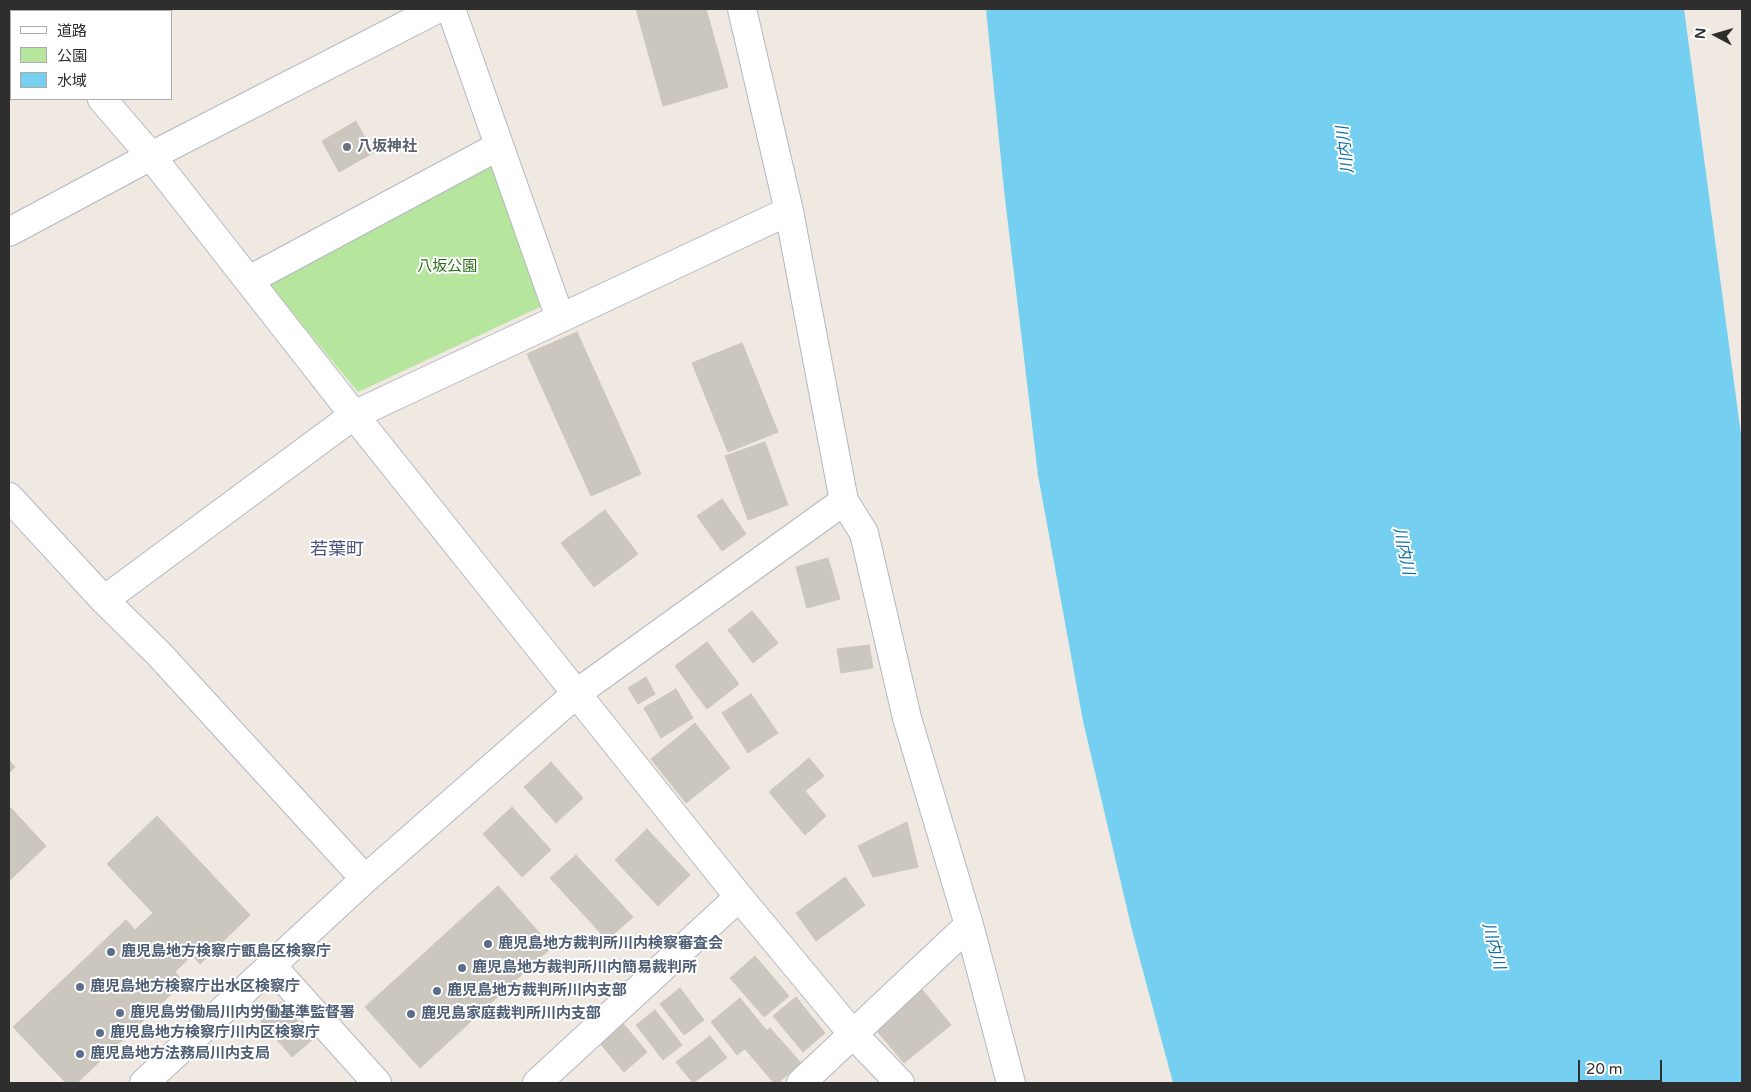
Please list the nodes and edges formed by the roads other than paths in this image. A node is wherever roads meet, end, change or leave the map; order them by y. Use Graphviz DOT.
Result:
graph roads {
  1 [pos="437,9"];
  2 [pos="451,9"];
  3 [pos="742,9"];
  4 [pos="103,100"];
  5 [pos="500,146"];
  6 [pos="151,156"];
  7 [pos="789,211"];
  8 [pos="9,232"];
  9 [pos="249,280"];
  10 [pos="560,318"];
  11 [pos="354,415"];
  12 [pos="9,497"];
  13 [pos="844,501"];
  14 [pos="104,600"];
  15 [pos="577,693"];
  16 [pos="365,879"];
  17 [pos="739,897"];
  18 [pos="969,925"];
  19 [pos="272,966"];
  20 [pos="852,1033"];
  21 [pos="144,1083"];
  22 [pos="377,1083"];
  23 [pos="537,1083"];
  24 [pos="801,1083"];
  25 [pos="900,1083"];
  26 [pos="1011,1083"];
  1 -- 6 [label="street"];
  2 -- 5 [label="street"];
  3 -- 7 [label="street"];
  4 -- 6 [label="street"];
  5 -- 9 [label="street"];
  5 -- 10 [label="street"];
  6 -- 8 [label="street"];
  6 -- 9 [label="street"];
  7 -- 10 [label="street"];
  7 -- 13 [label="street"];
  9 -- 11 [label="street"];
  10 -- 11 [label="street"];
  11 -- 14 [label="street"];
  11 -- 15 [label="street"];
  12 -- 14 [label="street"];
  13 -- 15 [label="street"];
  13 -- 18 [label="street"];
  14 -- 16 [label="street"];
  15 -- 16 [label="street"];
  15 -- 17 [label="street"];
  16 -- 19 [label="street"];
  17 -- 20 [label="street"];
  17 -- 23 [label="street"];
  18 -- 20 [label="street"];
  18 -- 26 [label="street"];
  19 -- 21 [label="street"];
  19 -- 22 [label="street"];
  20 -- 24 [label="street"];
  20 -- 25 [label="street"];
}
